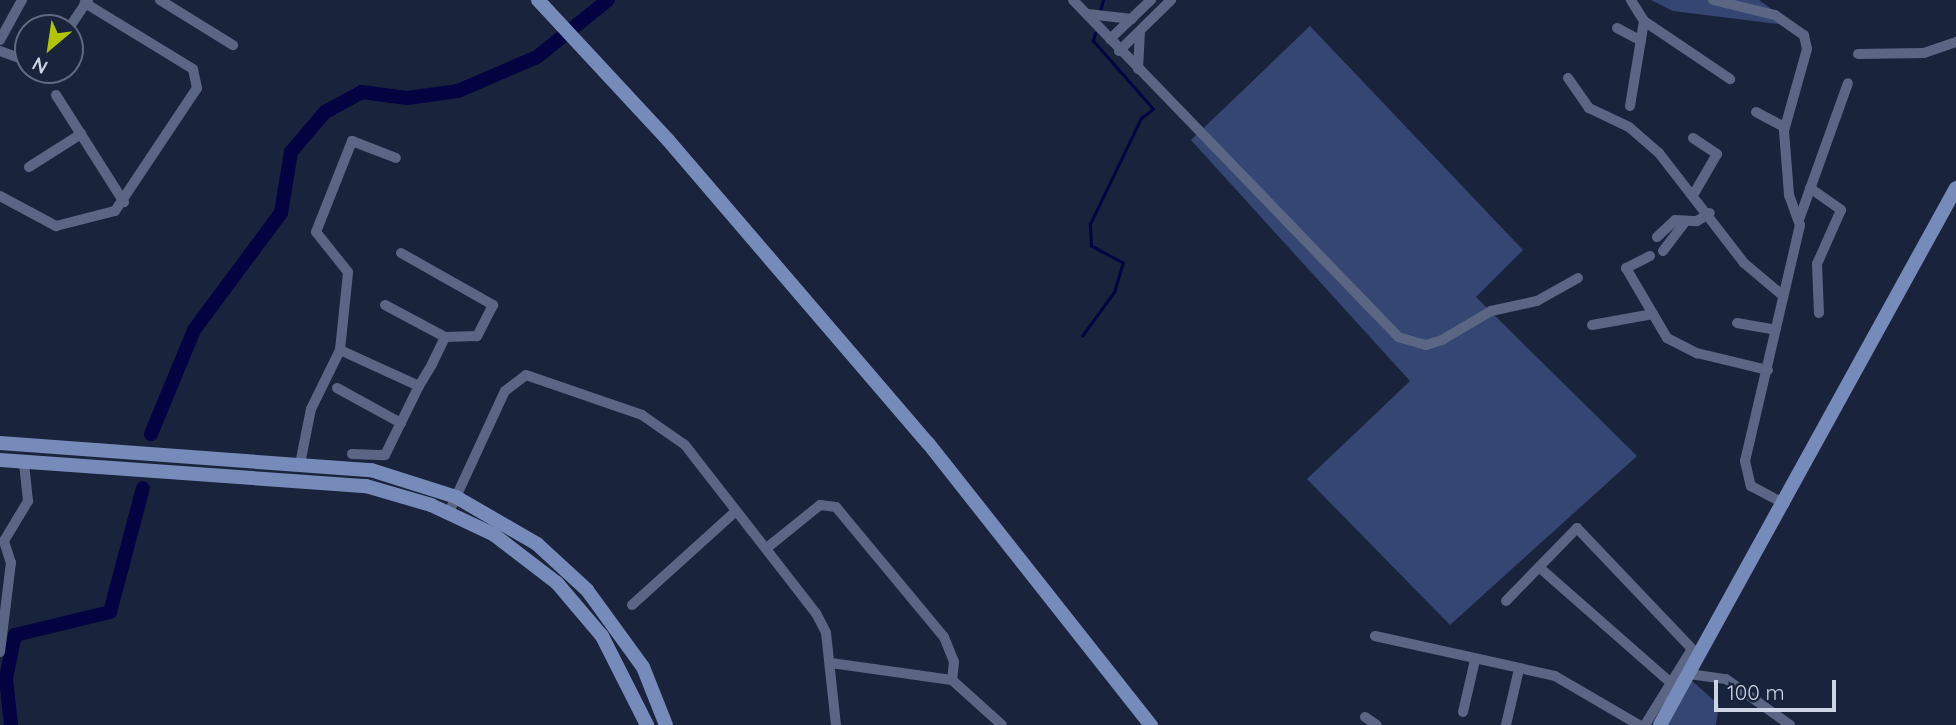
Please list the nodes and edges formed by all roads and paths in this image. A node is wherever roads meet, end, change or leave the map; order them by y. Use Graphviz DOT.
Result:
graph roads {
  1 [pos="22,0"];
  2 [pos="160,0"];
  3 [pos="538,0"];
  4 [pos="1073,0"];
  5 [pos="1151,0"];
  6 [pos="1171,0"];
  7 [pos="1631,0"];
  8 [pos="1713,0"];
  9 [pos="86,2"];
  10 [pos="1085,12"];
  11 [pos="1132,19"];
  12 [pos="1644,21"];
  13 [pos="1617,28"];
  14 [pos="1142,29"];
  15 [pos="1110,39"];
  16 [pos="0,40"];
  17 [pos="1641,41"];
  18 [pos="1956,42"];
  19 [pos="233,44"];
  20 [pos="1119,51"];
  21 [pos="1858,54"];
  22 [pos="1138,69"];
  23 [pos="1568,78"];
  24 [pos="1730,79"];
  25 [pos="1848,83"];
  26 [pos="56,95"];
  27 [pos="1630,106"];
  28 [pos="1756,112"];
  29 [pos="1784,127"];
  30 [pos="81,134"];
  31 [pos="1693,138"];
  32 [pos="396,158"];
  33 [pos="29,167"];
  34 [pos="1810,188"];
  35 [pos="1956,188"];
  36 [pos="1695,192"];
  37 [pos="0,196"];
  38 [pos="124,202"];
  39 [pos="1710,213"];
  40 [pos="1800,217"];
  41 [pos="1686,221"];
  42 [pos="1657,237"];
  43 [pos="1663,251"];
  44 [pos="401,253"];
  45 [pos="1650,256"];
  46 [pos="1578,278"];
  47 [pos="1781,294"];
  48 [pos="385,306"];
  49 [pos="1819,313"];
  50 [pos="1653,314"];
  51 [pos="1737,323"];
  52 [pos="1592,325"];
  53 [pos="1775,330"];
  54 [pos="445,337"];
  55 [pos="340,350"];
  56 [pos="1768,370"];
  57 [pos="419,386"];
  58 [pos="337,388"];
  59 [pos="401,423"];
  60 [pos="0,443"];
  61 [pos="352,454"];
  62 [pos="0,460"];
  63 [pos="24,462"];
  64 [pos="300,464"];
  65 [pos="456,497"];
  66 [pos="1784,504"];
  67 [pos="736,511"];
  68 [pos="449,512"];
  69 [pos="768,547"];
  70 [pos="1540,568"];
  71 [pos="4,585"];
  72 [pos="1506,601"];
  73 [pos="632,605"];
  74 [pos="1375,636"];
  75 [pos="0,652"];
  76 [pos="1695,653"];
  77 [pos="1475,660"];
  78 [pos="831,663"];
  79 [pos="1519,668"];
  80 [pos="1681,678"];
  81 [pos="952,680"];
  82 [pos="1463,712"];
  83 [pos="1365,717"];
  84 [pos="647,725"];
  85 [pos="666,725"];
  86 [pos="836,725"];
  87 [pos="1002,725"];
  88 [pos="1152,725"];
  89 [pos="1377,725"];
  90 [pos="1506,725"];
  91 [pos="1639,725"];
  92 [pos="1645,725"];
  93 [pos="1660,725"];
  94 [pos="1790,725"];
  1 -- 16 [label="street"];
  2 -- 19 [label="street"];
  3 -- 88 [label="street"];
  4 -- 10 [label="street"];
  5 -- 11 [label="street"];
  6 -- 14 [label="street"];
  7 -- 12 [label="street"];
  8 -- 29 [label="street"];
  9 -- 38 [label="street"];
  10 -- 11 [label="street"];
  10 -- 15 [label="street"];
  11 -- 15 [label="street"];
  12 -- 17 [label="street"];
  12 -- 24 [label="street"];
  13 -- 17 [label="street"];
  14 -- 20 [label="street"];
  14 -- 22 [label="street"];
  15 -- 20 [label="street"];
  17 -- 27 [label="street"];
  18 -- 21 [label="street"];
  20 -- 22 [label="street"];
  22 -- 46 [label="street"];
  23 -- 36 [label="street"];
  25 -- 34 [label="street"];
  26 -- 30 [label="street"];
  28 -- 29 [label="street"];
  29 -- 40 [label="street"];
  30 -- 33 [label="street"];
  30 -- 38 [label="street"];
  31 -- 36 [label="street"];
  32 -- 55 [label="street"];
  34 -- 40 [label="street"];
  34 -- 49 [label="street"];
  35 -- 66 [label="street"];
  36 -- 39 [label="street"];
  37 -- 38 [label="street"];
  39 -- 41 [label="street"];
  39 -- 47 [label="street"];
  40 -- 47 [label="street"];
  41 -- 42 [label="street"];
  41 -- 43 [label="street"];
  44 -- 54 [label="street"];
  45 -- 50 [label="street"];
  47 -- 53 [label="street"];
  48 -- 54 [label="street"];
  50 -- 52 [label="street"];
  50 -- 56 [label="street"];
  51 -- 53 [label="street"];
  53 -- 56 [label="street"];
  54 -- 57 [label="street"];
  55 -- 57 [label="street"];
  55 -- 64 [label="street"];
  56 -- 66 [label="street"];
  57 -- 59 [label="street"];
  58 -- 59 [label="street"];
  59 -- 61 [label="street"];
  60 -- 64 [label="street"];
  62 -- 63 [label="street"];
  63 -- 68 [label="street"];
  63 -- 71 [label="street"];
  64 -- 65 [label="street"];
  65 -- 67 [label="street"];
  65 -- 68 [label="street"];
  65 -- 85 [label="street"];
  66 -- 76 [label="street"];
  67 -- 69 [label="street"];
  67 -- 73 [label="street"];
  68 -- 84 [label="street"];
  69 -- 78 [label="street"];
  69 -- 81 [label="street"];
  70 -- 72 [label="street"];
  70 -- 76 [label="street"];
  70 -- 80 [label="street"];
  71 -- 75 [label="street"];
  74 -- 77 [label="street"];
  76 -- 80 [label="street"];
  77 -- 79 [label="street"];
  77 -- 82 [label="street"];
  78 -- 81 [label="street"];
  78 -- 86 [label="street"];
  79 -- 90 [label="street"];
  79 -- 91 [label="street"];
  80 -- 92 [label="street"];
  80 -- 93 [label="street"];
  80 -- 94 [label="street"];
  81 -- 87 [label="street"];
  83 -- 89 [label="street"];
}
